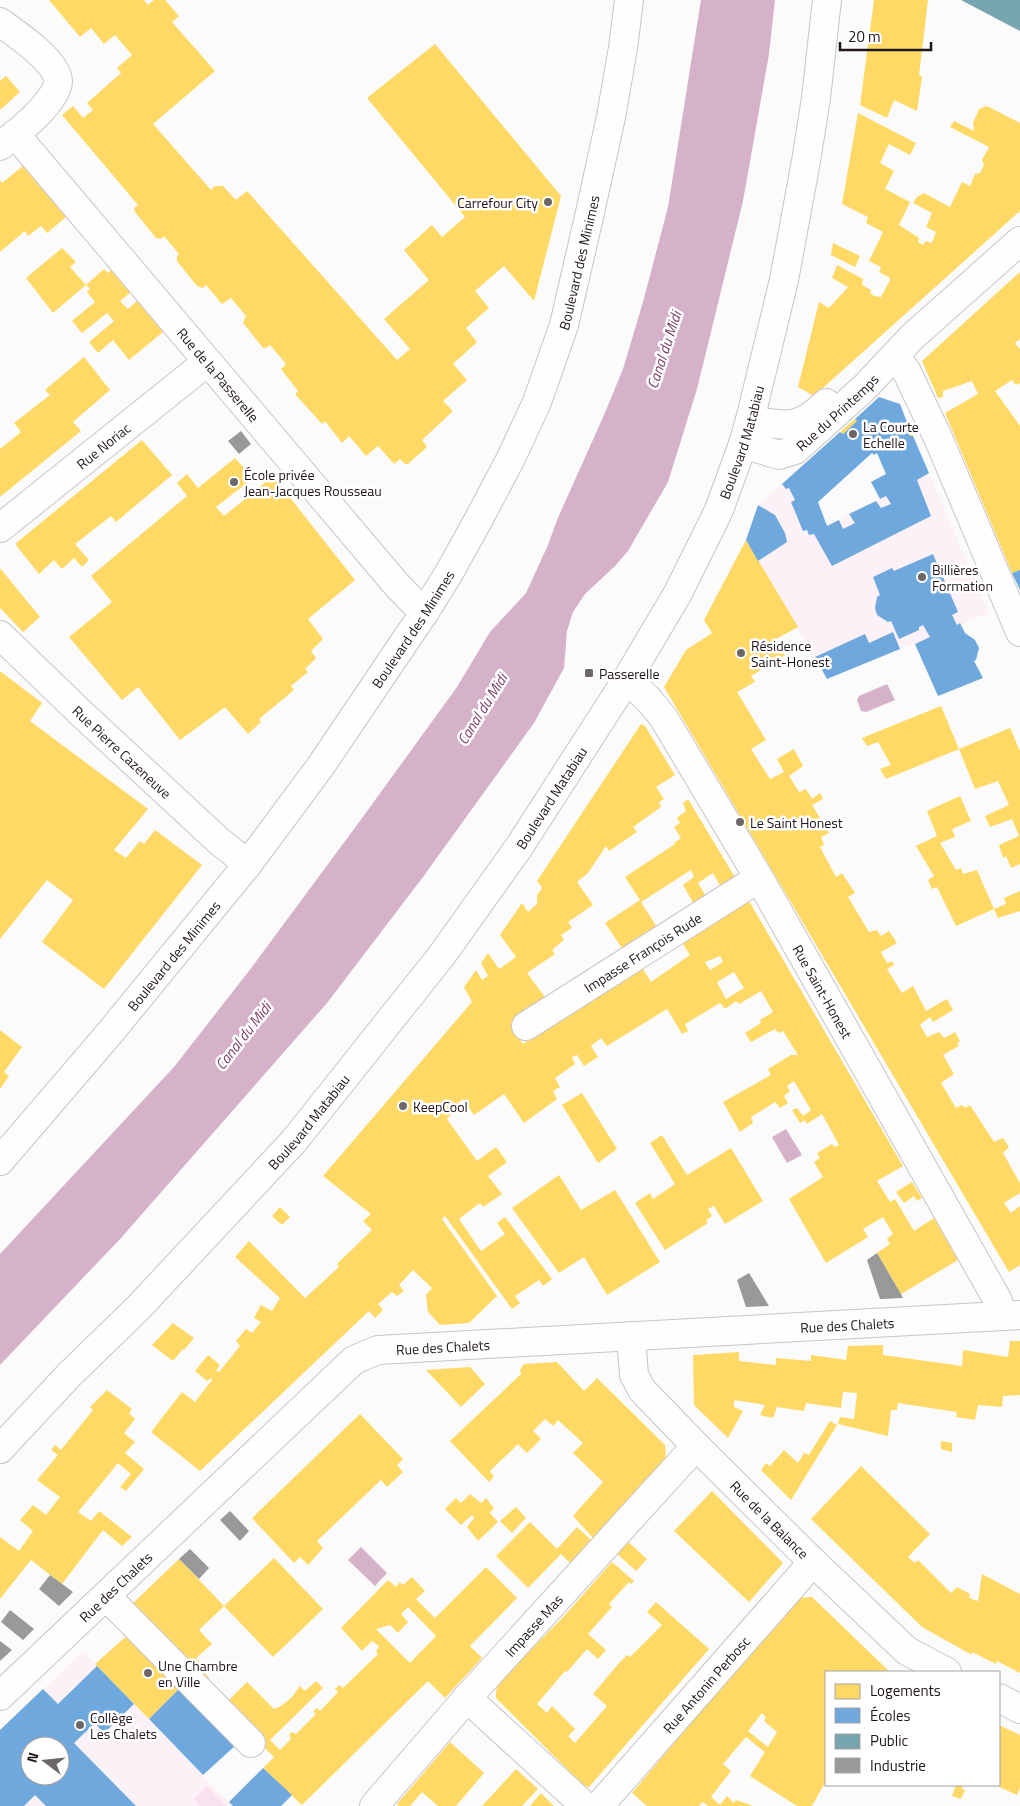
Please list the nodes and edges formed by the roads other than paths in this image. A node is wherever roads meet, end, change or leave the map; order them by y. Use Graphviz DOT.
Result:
graph roads {
  1 [pos="629,0"];
  2 [pos="827,0"];
  3 [pos="0,22"];
  4 [pos="8,140"];
  5 [pos="1020,241"];
  6 [pos="895,356"];
  7 [pos="207,362"];
  8 [pos="747,432"];
  9 [pos="0,528"];
  10 [pos="424,613"];
  11 [pos="1020,632"];
  12 [pos="0,635"];
  13 [pos="627,679"];
  14 [pos="248,864"];
  15 [pos="759,878"];
  16 [pos="526,1026"];
  17 [pos="0,1161"];
  18 [pos="1011,1315"];
  19 [pos="631,1336"];
  20 [pos="696,1446"];
  21 [pos="0,1449"];
  22 [pos="813,1562"];
  23 [pos="106,1596"];
  24 [pos="945,1671"];
  25 [pos="0,1696"];
  26 [pos="467,1698"];
  27 [pos="1000,1699"];
  28 [pos="1020,1709"];
  29 [pos="251,1743"];
  30 [pos="374,1806"];
  31 [pos="585,1806"];
  32 [pos="600,1806"];
  1 -- 10 [label="street, Boulevard des Minimes"];
  2 -- 8 [label="street, Boulevard Matabiau"];
  3 -- 4 [label="street, Rue de la Passerelle"];
  4 -- 7 [label="street, Rue de la Passerelle"];
  5 -- 6 [label="street, Rue du Printemps"];
  6 -- 8 [label="street, Rue du Printemps"];
  6 -- 11 [label="street"];
  7 -- 9 [label="street, Rue Noriac"];
  7 -- 10 [label="street, Rue de la Passerelle"];
  8 -- 13 [label="street, Boulevard Matabiau"];
  10 -- 14 [label="street, Boulevard des Minimes"];
  12 -- 14 [label="street, Rue Pierre Cazeneuve"];
  13 -- 15 [label="street, Rue Saint-Honest"];
  13 -- 21 [label="street, Boulevard Matabiau"];
  14 -- 17 [label="street, Boulevard des Minimes"];
  15 -- 16 [label="street, Impasse François Rude"];
  15 -- 18 [label="street, Rue Saint-Honest"];
  18 -- 19 [label="street, Rue des Chalets"];
  19 -- 20 [label="street, Rue de la Balance"];
  19 -- 23 [label="street, Rue des Chalets"];
  20 -- 22 [label="street, Rue de la Balance"];
  20 -- 26 [label="street, Impasse Mas"];
  22 -- 24 [label="street, Rue de la Balance"];
  22 -- 32 [label="street, Rue Antonin Perbosc"];
  23 -- 25 [label="street, Rue des Chalets"];
  23 -- 29 [label="street"];
  26 -- 30 [label="street, Impasse Mas"];
  26 -- 31 [label="street"];
  27 -- 28 [label="street"];
}
